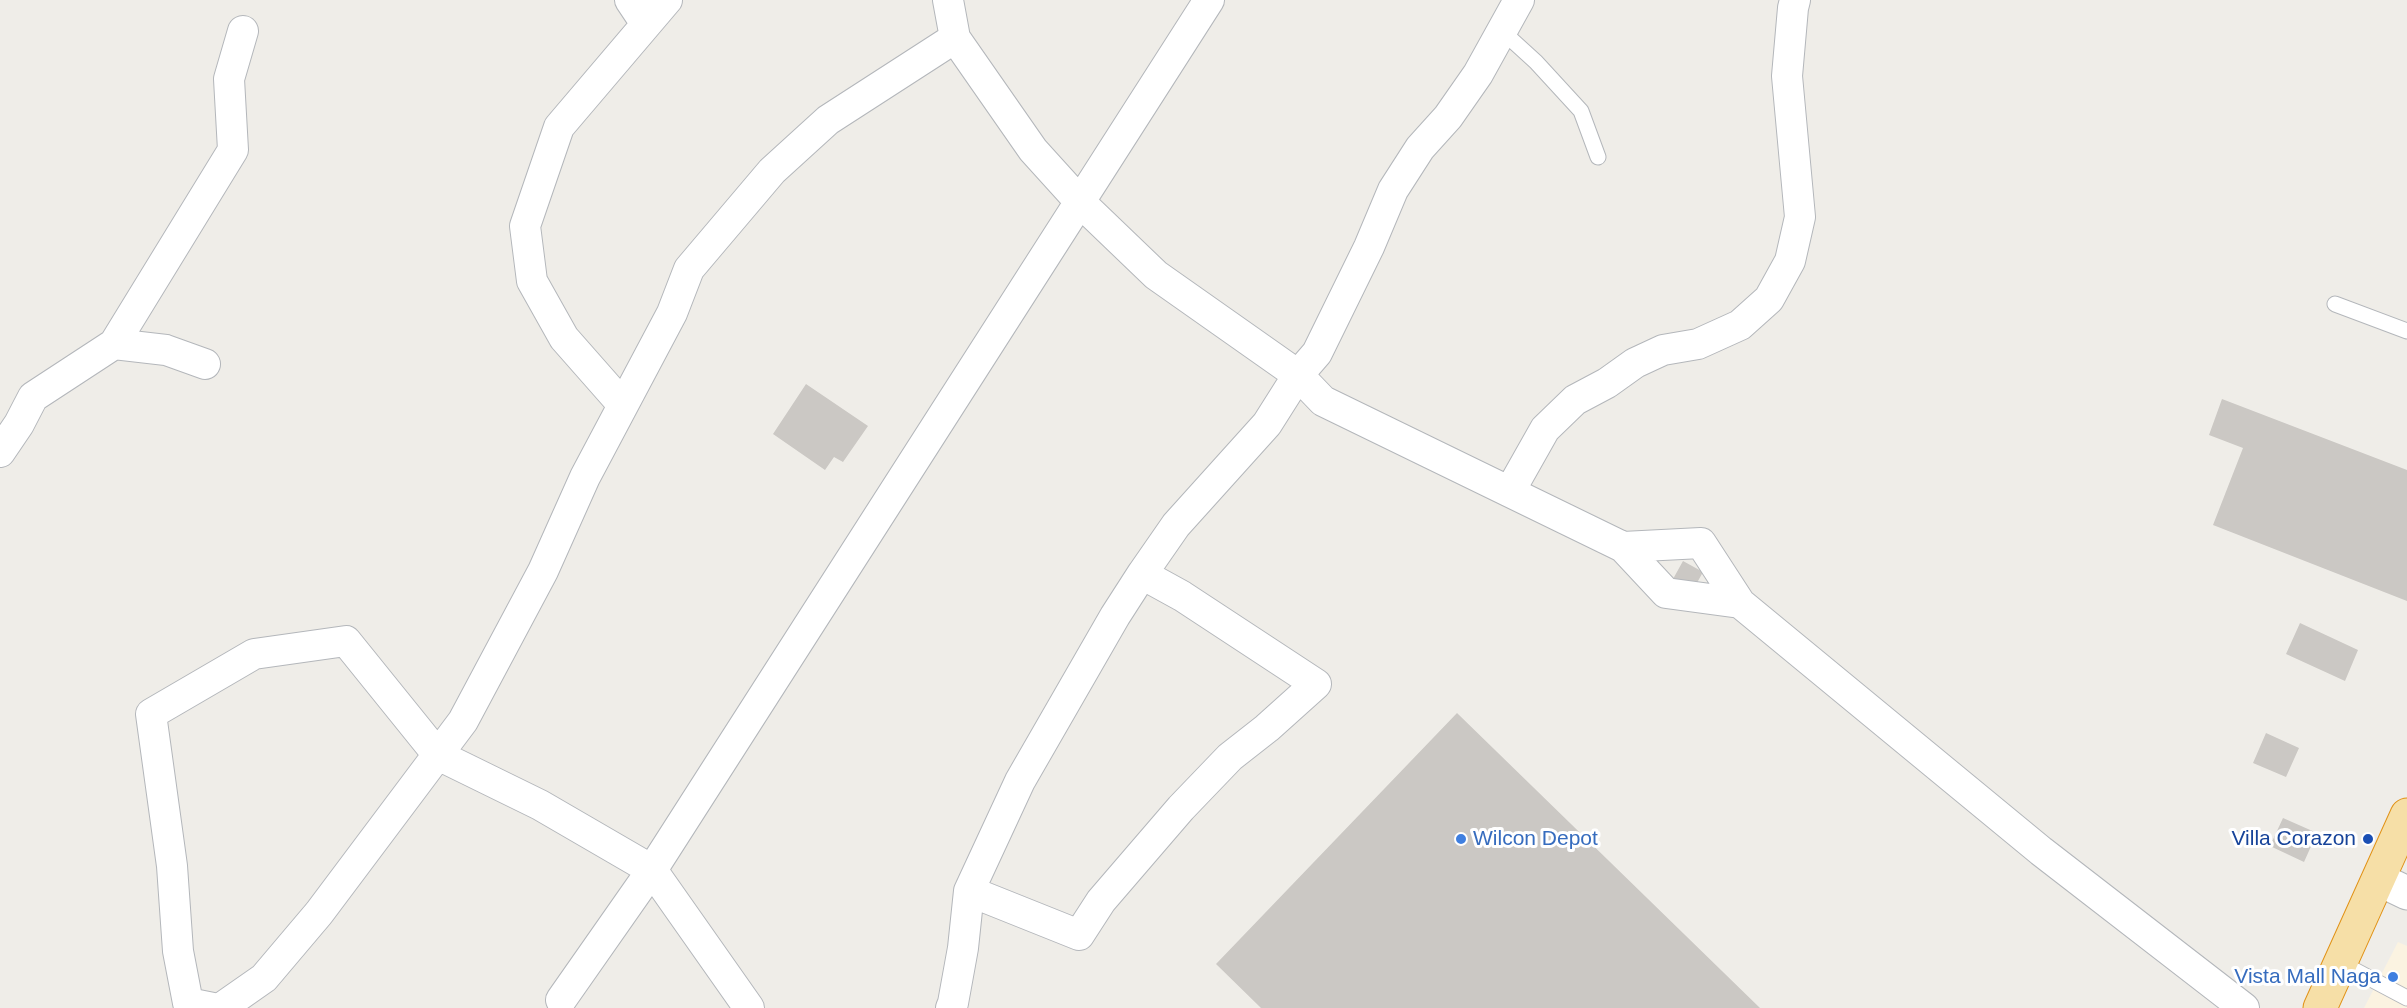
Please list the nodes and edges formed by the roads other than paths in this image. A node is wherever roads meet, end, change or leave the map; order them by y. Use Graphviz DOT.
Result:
graph roads {
  1 [pos="667,0"];
  2 [pos="948,0"];
  3 [pos="1209,0"];
  4 [pos="1520,0"];
  5 [pos="1795,0"];
  6 [pos="638,12"];
  7 [pos="243,31"];
  8 [pos="1502,31"];
  9 [pos="955,38"];
  10 [pos="1598,157"];
  11 [pos="1081,203"];
  12 [pos="2335,304"];
  13 [pos="2407,331"];
  14 [pos="114,344"];
  15 [pos="205,364"];
  16 [pos="1298,375"];
  17 [pos="623,405"];
  18 [pos="0,452"];
  19 [pos="1510,491"];
  20 [pos="1623,547"];
  21 [pos="1142,574"];
  22 [pos="1740,603"];
  23 [pos="438,755"];
  24 [pos="2407,815"];
  25 [pos="652,870"];
  26 [pos="2393,887"];
  27 [pos="969,891"];
  28 [pos="2341,963"];
  29 [pos="2407,998"];
  30 [pos="561,1000"];
  31 [pos="211,1008"];
  32 [pos="749,1008"];
  33 [pos="951,1008"];
  34 [pos="2244,1008"];
  35 [pos="2320,1008"];
  1 -- 6 [label="street"];
  2 -- 9 [label="street"];
  3 -- 11 [label="street"];
  4 -- 8 [label="street"];
  5 -- 19 [label="street"];
  6 -- 17 [label="street"];
  7 -- 14 [label="street"];
  8 -- 10 [label="lane"];
  8 -- 16 [label="street"];
  9 -- 11 [label="street"];
  9 -- 17 [label="street"];
  11 -- 16 [label="street"];
  11 -- 25 [label="street"];
  12 -- 13 [label="lane"];
  14 -- 15 [label="street"];
  14 -- 18 [label="street"];
  16 -- 19 [label="street"];
  16 -- 21 [label="street"];
  17 -- 23 [label="street"];
  19 -- 20 [label="street"];
  20 -- 22 [label="street"];
  20 -- 22 [label="street"];
  21 -- 27 [label="street"];
  21 -- 27 [label="street"];
  22 -- 34 [label="street"];
  23 -- 25 [label="street"];
  23 -- 31 [label="street"];
  23 -- 31 [label="street"];
  24 -- 26 [label="highway"];
  25 -- 30 [label="street"];
  25 -- 32 [label="street"];
  26 -- 28 [label="highway"];
  27 -- 33 [label="street"];
  28 -- 29 [label="lane"];
  28 -- 35 [label="highway"];
}
